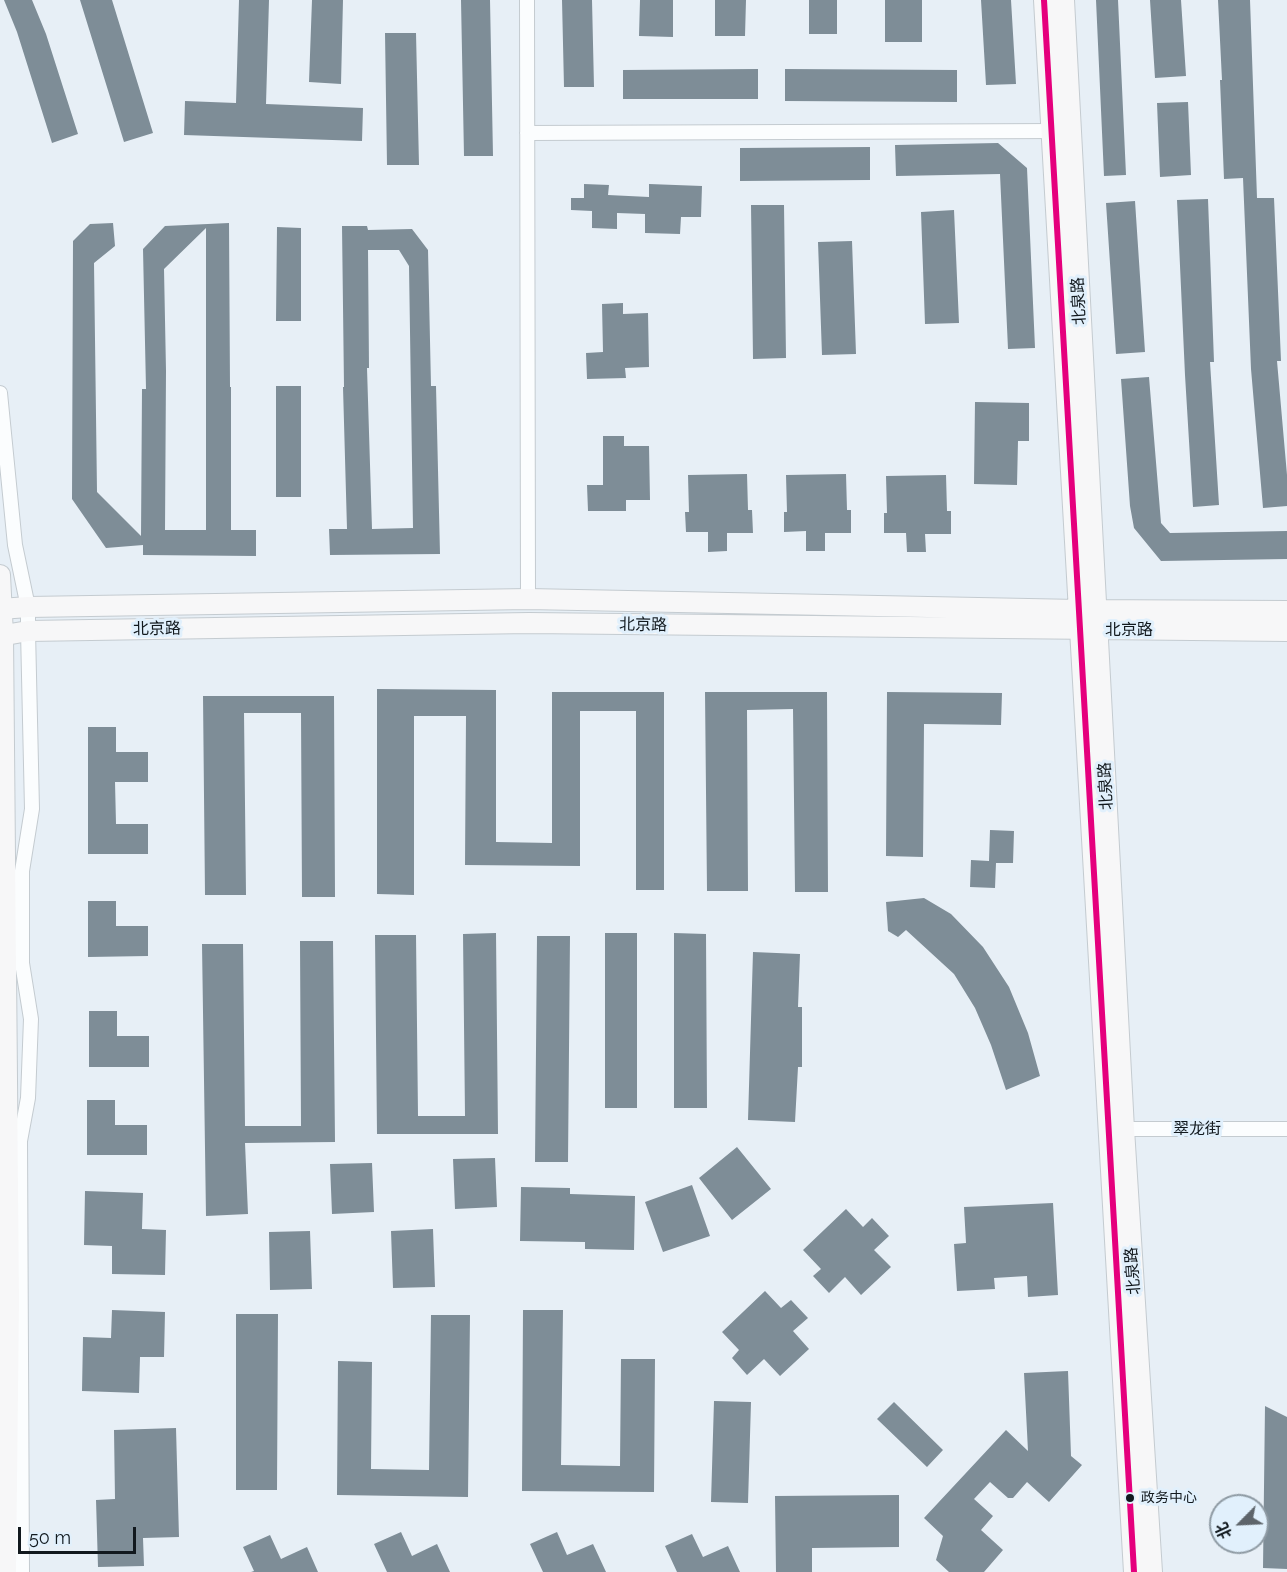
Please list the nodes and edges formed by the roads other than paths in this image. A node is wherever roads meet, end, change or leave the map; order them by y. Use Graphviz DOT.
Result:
graph roads {
  1 [pos="526,0"];
  2 [pos="1044,0"];
  3 [pos="1064,0"];
  4 [pos="1061,131"];
  5 [pos="527,133"];
  6 [pos="0,393"];
  7 [pos="0,575"];
  8 [pos="528,599"];
  9 [pos="28,607"];
  10 [pos="2,609"];
  11 [pos="1287,611"];
  12 [pos="1088,620"];
  13 [pos="28,631"];
  14 [pos="1287,631"];
  15 [pos="2,635"];
  16 [pos="1116,1129"];
  17 [pos="1287,1129"];
  18 [pos="15,1301"];
  19 [pos="6,1572"];
  20 [pos="22,1572"];
  21 [pos="1134,1572"];
  22 [pos="1152,1572"];
  1 -- 5 [label="street"];
  2 -- 4 [label="main road, 北泉路"];
  3 -- 4 [label="main road, 北泉路"];
  4 -- 5 [label="street"];
  4 -- 12 [label="main road, 北泉路"];
  5 -- 8 [label="street"];
  6 -- 9 [label="street"];
  7 -- 10 [label="main road"];
  8 -- 9 [label="main road, 北京路"];
  8 -- 12 [label="main road, 北京路"];
  9 -- 10 [label="main road, 北京路"];
  9 -- 13 [label="street"];
  10 -- 15 [label="main road"];
  11 -- 12 [label="main road, 北京路"];
  12 -- 13 [label="main road, 北京路"];
  12 -- 14 [label="main road, 北京路"];
  12 -- 16 [label="main road, 北泉路"];
  13 -- 15 [label="main road, 北京路"];
  13 -- 18 [label="street"];
  15 -- 18 [label="main road"];
  16 -- 17 [label="street, 翠龙街"];
  16 -- 21 [label="main road, 北泉路"];
  16 -- 22 [label="main road, 北泉路"];
  18 -- 19 [label="main road"];
  18 -- 20 [label="street"];
}
